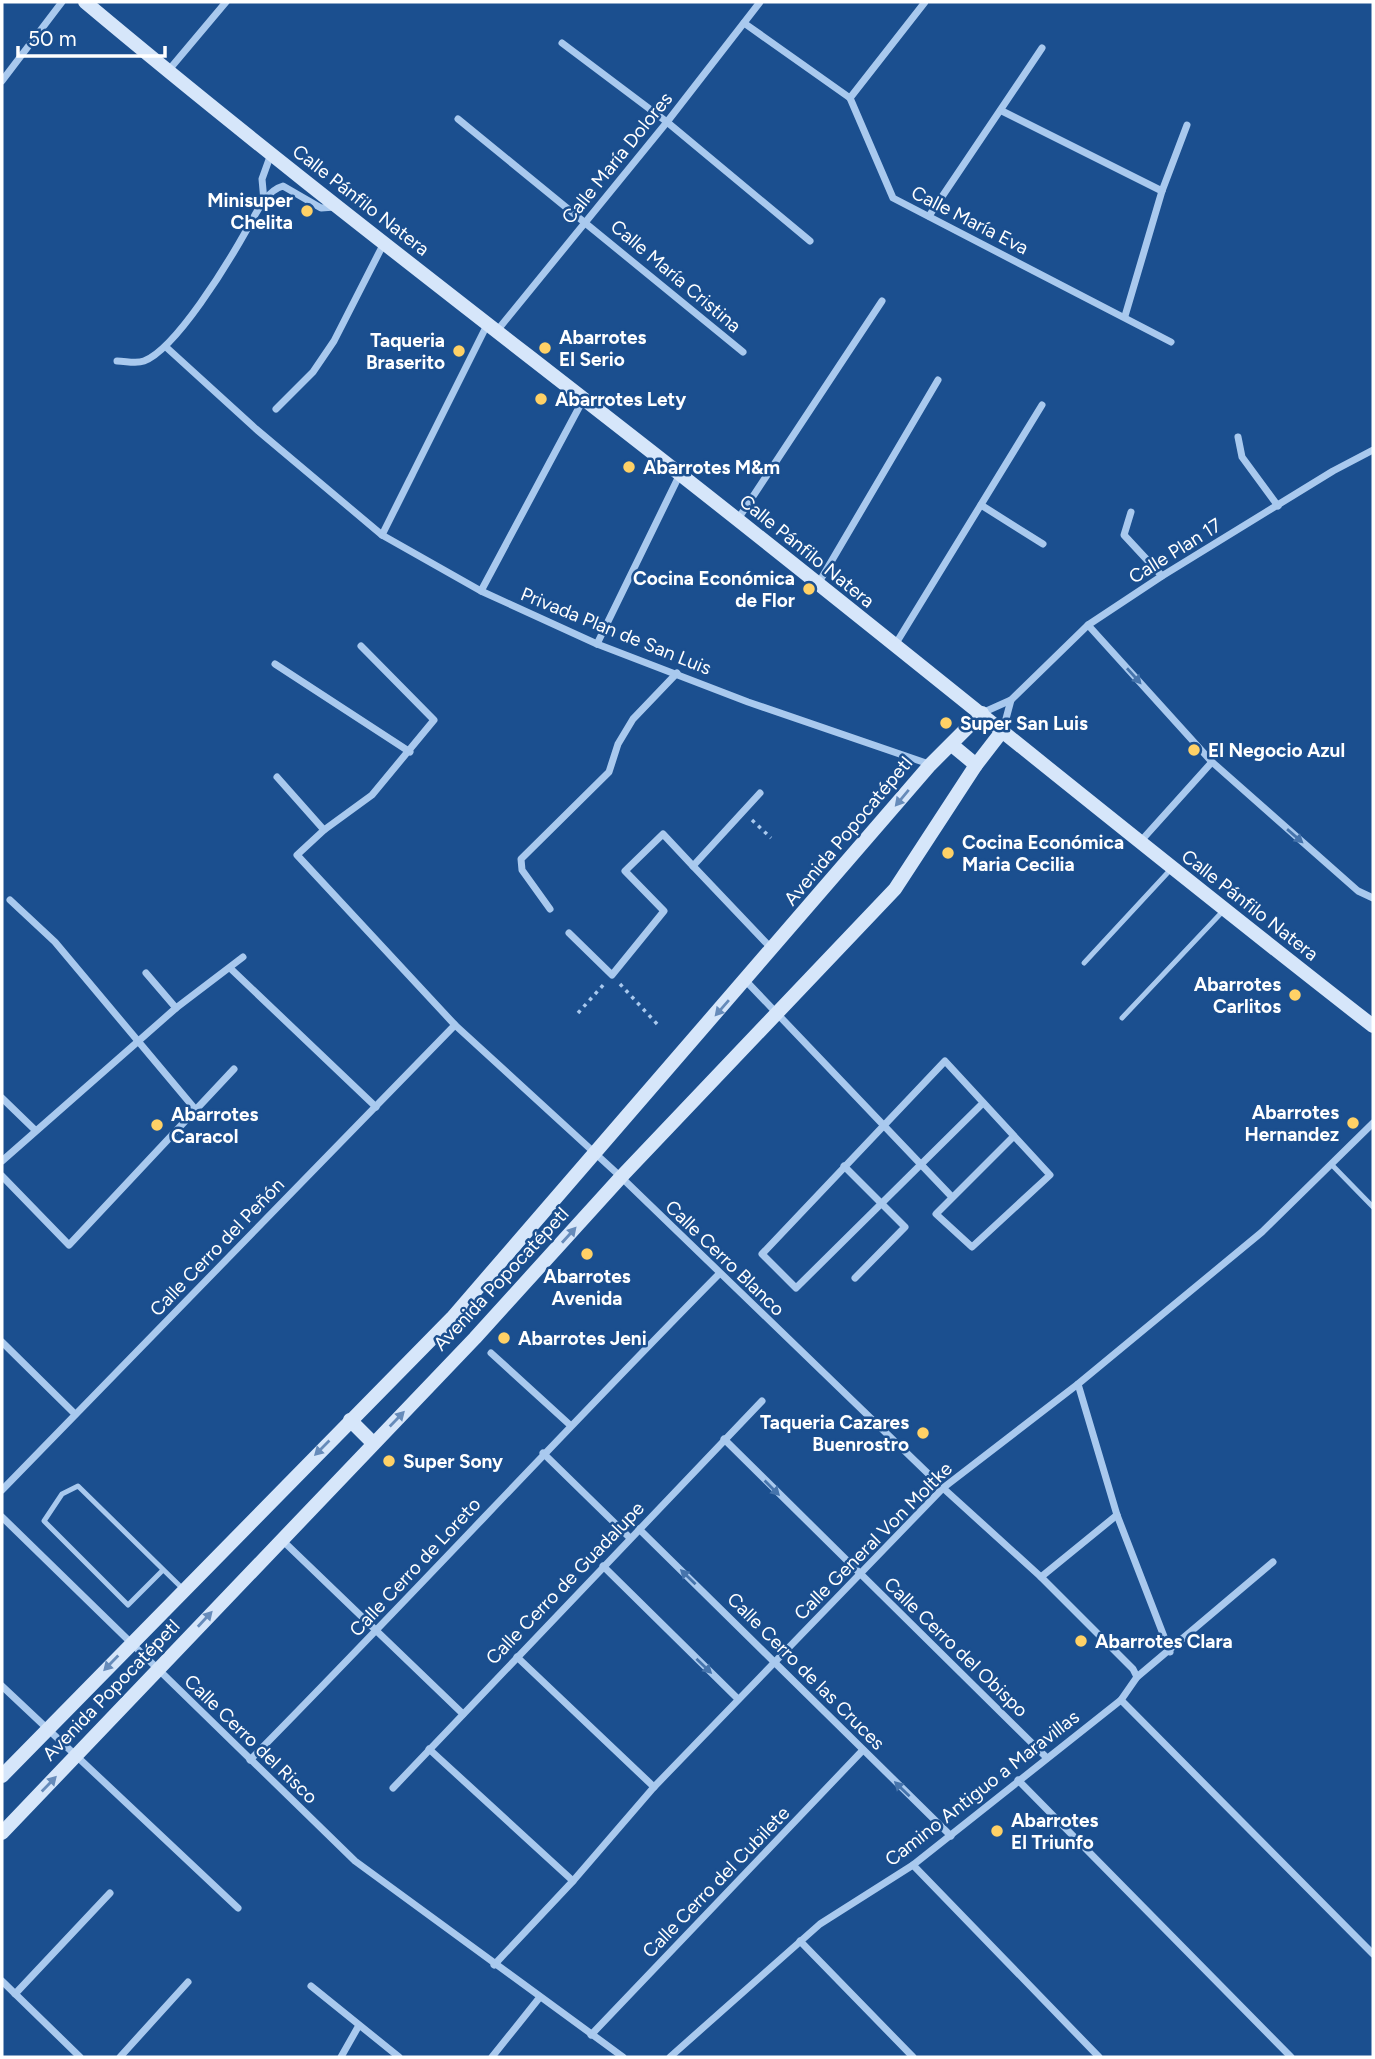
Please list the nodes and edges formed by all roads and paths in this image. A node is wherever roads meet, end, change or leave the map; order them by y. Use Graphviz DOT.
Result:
graph roads {
  1 [pos="62,2"];
  2 [pos="85,2"];
  3 [pos="226,2"];
  4 [pos="760,2"];
  5 [pos="925,2"];
  6 [pos="744,23"];
  7 [pos="562,43"];
  8 [pos="1042,48"];
  9 [pos="168,72"];
  10 [pos="2,81"];
  11 [pos="850,98"];
  12 [pos="1002,111"];
  13 [pos="458,119"];
  14 [pos="667,122"];
  15 [pos="1187,125"];
  16 [pos="277,158"];
  17 [pos="1163,191"];
  18 [pos="264,201"];
  19 [pos="339,207"];
  20 [pos="929,216"];
  21 [pos="585,221"];
  22 [pos="810,241"];
  23 [pos="384,243"];
  24 [pos="882,301"];
  25 [pos="1125,316"];
  26 [pos="492,328"];
  27 [pos="1171,341"];
  28 [pos="166,347"];
  29 [pos="743,352"];
  30 [pos="117,360"];
  31 [pos="937,380"];
  32 [pos="583,400"];
  33 [pos="1042,405"];
  34 [pos="276,409"];
  35 [pos="1238,437"];
  36 [pos="1373,450"];
  37 [pos="680,474"];
  38 [pos="981,505"];
  39 [pos="1278,506"];
  40 [pos="1131,512"];
  41 [pos="737,520"];
  42 [pos="382,535"];
  43 [pos="1043,544"];
  44 [pos="1162,576"];
  45 [pos="818,584"];
  46 [pos="481,591"];
  47 [pos="1088,625"];
  48 [pos="597,645"];
  49 [pos="895,645"];
  50 [pos="360,646"];
  51 [pos="275,664"];
  52 [pos="677,673"];
  53 [pos="1011,700"];
  54 [pos="982,713"];
  55 [pos="1003,730"];
  56 [pos="952,745"];
  57 [pos="410,752"];
  58 [pos="1212,762"];
  59 [pos="930,765"];
  60 [pos="976,765"];
  61 [pos="277,777"];
  62 [pos="760,793"];
  63 [pos="743,811"];
  64 [pos="324,830"];
  65 [pos="771,838"];
  66 [pos="1140,842"];
  67 [pos="693,866"];
  68 [pos="1172,868"];
  69 [pos="1373,898"];
  70 [pos="10,900"];
  71 [pos="550,909"];
  72 [pos="1224,910"];
  73 [pos="569,933"];
  74 [pos="772,949"];
  75 [pos="243,957"];
  76 [pos="1084,963"];
  77 [pos="230,968"];
  78 [pos="146,972"];
  79 [pos="612,975"];
  80 [pos="746,981"];
  81 [pos="176,1008"];
  82 [pos="777,1011"];
  83 [pos="578,1013"];
  84 [pos="1122,1018"];
  85 [pos="455,1025"];
  86 [pos="658,1025"];
  87 [pos="1373,1026"];
  88 [pos="138,1041"];
  89 [pos="234,1069"];
  90 [pos="2,1098"];
  91 [pos="983,1103"];
  92 [pos="376,1107"];
  93 [pos="195,1109"];
  94 [pos="1373,1123"];
  95 [pos="882,1125"];
  96 [pos="35,1130"];
  97 [pos="1014,1136"];
  98 [pos="596,1155"];
  99 [pos="2,1161"];
  100 [pos="920,1164"];
  101 [pos="844,1166"];
  102 [pos="1332,1166"];
  103 [pos="2,1176"];
  104 [pos="621,1177"];
  105 [pos="952,1197"];
  106 [pos="882,1202"];
  107 [pos="1373,1207"];
  108 [pos="719,1274"];
  109 [pos="855,1278"];
  110 [pos="2,1342"];
  111 [pos="491,1353"];
  112 [pos="1077,1384"];
  113 [pos="762,1401"];
  114 [pos="75,1414"];
  115 [pos="350,1420"];
  116 [pos="570,1425"];
  117 [pos="724,1439"];
  118 [pos="373,1443"];
  119 [pos="543,1453"];
  120 [pos="943,1488"];
  121 [pos="2,1490"];
  122 [pos="1117,1515"];
  123 [pos="2,1517"];
  124 [pos="639,1529"];
  125 [pos="281,1538"];
  126 [pos="630,1538"];
  127 [pos="1273,1562"];
  128 [pos="603,1566"];
  129 [pos="162,1570"];
  130 [pos="859,1575"];
  131 [pos="1041,1577"];
  132 [pos="183,1589"];
  133 [pos="377,1631"];
  134 [pos="128,1644"];
  135 [pos="1170,1652"];
  136 [pos="517,1657"];
  137 [pos="776,1663"];
  138 [pos="157,1671"];
  139 [pos="1137,1677"];
  140 [pos="2,1686"];
  141 [pos="738,1699"];
  142 [pos="1121,1700"];
  143 [pos="463,1714"];
  144 [pos="47,1730"];
  145 [pos="429,1749"];
  146 [pos="863,1750"];
  147 [pos="76,1755"];
  148 [pos="1047,1758"];
  149 [pos="250,1760"];
  150 [pos="2,1776"];
  151 [pos="1018,1780"];
  152 [pos="654,1787"];
  153 [pos="393,1788"];
  154 [pos="2,1833"];
  155 [pos="951,1836"];
  156 [pos="913,1866"];
  157 [pos="573,1881"];
  158 [pos="110,1893"];
  159 [pos="238,1908"];
  160 [pos="800,1941"];
  161 [pos="1373,1954"];
  162 [pos="494,1965"];
  163 [pos="2,1981"];
  164 [pos="188,1982"];
  165 [pos="312,1986"];
  166 [pos="15,1994"];
  167 [pos="540,1997"];
  168 [pos="358,2027"];
  169 [pos="591,2035"];
  170 [pos="80,2057"];
  171 [pos="120,2057"];
  172 [pos="341,2057"];
  173 [pos="399,2057"];
  174 [pos="492,2057"];
  175 [pos="622,2057"];
  176 [pos="670,2057"];
  177 [pos="913,2057"];
  178 [pos="1099,2057"];
  179 [pos="1291,2057"];
  1 -- 10 [label="street"];
  2 -- 9 [label="street, Calle Pánfilo Natera"];
  3 -- 9 [label="street"];
  4 -- 6 [label="street, Calle María Dolores"];
  5 -- 11 [label="street"];
  6 -- 11 [label="street"];
  6 -- 14 [label="street, Calle María Dolores"];
  7 -- 14 [label="street"];
  8 -- 12 [label="street"];
  9 -- 16 [label="street, Calle Pánfilo Natera"];
  11 -- 20 [label="street, Calle María Eva"];
  12 -- 17 [label="street"];
  12 -- 20 [label="street"];
  13 -- 21 [label="street, Calle María Cristina"];
  14 -- 21 [label="street, Calle María Dolores"];
  14 -- 22 [label="street"];
  15 -- 17 [label="street"];
  16 -- 18 [label="street"];
  16 -- 19 [label="street, Calle Pánfilo Natera"];
  17 -- 25 [label="street"];
  18 -- 19 [label="street"];
  18 -- 28 [label="street"];
  19 -- 23 [label="street, Calle Pánfilo Natera"];
  20 -- 25 [label="street, Calle María Eva"];
  21 -- 26 [label="street, Calle María Dolores"];
  21 -- 29 [label="street, Calle María Cristina"];
  23 -- 26 [label="street, Calle Pánfilo Natera"];
  23 -- 34 [label="street"];
  24 -- 41 [label="street"];
  25 -- 27 [label="street, Calle María Eva"];
  26 -- 32 [label="street, Calle Pánfilo Natera"];
  26 -- 42 [label="street, Calle María Dolores"];
  28 -- 30 [label="street"];
  28 -- 42 [label="street, Privada Plan de San Luis"];
  31 -- 45 [label="street"];
  32 -- 37 [label="street, Calle Pánfilo Natera"];
  32 -- 46 [label="street"];
  33 -- 38 [label="street"];
  35 -- 39 [label="street"];
  36 -- 39 [label="street, Calle Plan 17"];
  37 -- 41 [label="street, Calle Pánfilo Natera"];
  37 -- 48 [label="street"];
  38 -- 43 [label="street"];
  38 -- 49 [label="street"];
  39 -- 44 [label="street, Calle Plan 17"];
  40 -- 44 [label="street"];
  41 -- 45 [label="street, Calle Pánfilo Natera"];
  42 -- 46 [label="street, Privada Plan de San Luis"];
  44 -- 47 [label="street, Calle Plan 17"];
  45 -- 49 [label="street, Calle Pánfilo Natera"];
  46 -- 48 [label="street, Privada Plan de San Luis"];
  47 -- 53 [label="street, Calle Plan 17"];
  47 -- 58 [label="street, one-way"];
  48 -- 52 [label="street, Privada Plan de San Luis"];
  49 -- 54 [label="street, Calle Pánfilo Natera"];
  50 -- 57 [label="street"];
  51 -- 57 [label="street"];
  52 -- 59 [label="street, Privada Plan de San Luis"];
  52 -- 71 [label="street"];
  53 -- 54 [label="street, Calle Plan 17"];
  53 -- 55 [label="street"];
  54 -- 55 [label="street, Calle Pánfilo Natera"];
  54 -- 56 [label="street, Avenida Popocatépetl"];
  55 -- 60 [label="street, Avenida Popocatépetl"];
  55 -- 66 [label="street, Calle Pánfilo Natera"];
  56 -- 59 [label="street, Avenida Popocatépetl"];
  56 -- 60 [label="street"];
  57 -- 64 [label="street"];
  58 -- 66 [label="street"];
  58 -- 69 [label="street, one-way"];
  59 -- 74 [label="street, Avenida Popocatépetl, one-way"];
  60 -- 82 [label="street, Avenida Popocatépetl"];
  61 -- 64 [label="street"];
  62 -- 63 [label="street"];
  63 -- 65 [label="path"];
  63 -- 67 [label="street"];
  64 -- 85 [label="street, Calle Cerro Blanco"];
  66 -- 68 [label="street, Calle Pánfilo Natera"];
  67 -- 74 [label="street"];
  67 -- 79 [label="street"];
  68 -- 72 [label="street, Calle Pánfilo Natera"];
  68 -- 76 [label="lane"];
  70 -- 88 [label="street"];
  72 -- 84 [label="lane"];
  72 -- 87 [label="street, Calle Pánfilo Natera"];
  73 -- 79 [label="street"];
  74 -- 80 [label="street, Avenida Popocatépetl"];
  75 -- 77 [label="street"];
  77 -- 81 [label="street"];
  77 -- 92 [label="street"];
  78 -- 81 [label="street"];
  79 -- 83 [label="path"];
  79 -- 86 [label="path"];
  80 -- 82 [label="street"];
  80 -- 98 [label="street, Avenida Popocatépetl, one-way"];
  81 -- 88 [label="street"];
  82 -- 95 [label="street"];
  82 -- 104 [label="street, Avenida Popocatépetl"];
  85 -- 92 [label="street, Calle Cerro del Peñón"];
  85 -- 98 [label="street, Calle Cerro Blanco"];
  88 -- 93 [label="street"];
  88 -- 96 [label="street"];
  89 -- 93 [label="street"];
  90 -- 96 [label="street"];
  91 -- 95 [label="street"];
  91 -- 97 [label="street"];
  91 -- 100 [label="street"];
  92 -- 114 [label="street, Calle Cerro del Peñón"];
  93 -- 103 [label="street"];
  94 -- 102 [label="street, Calle General Von Moltke"];
  95 -- 100 [label="street"];
  95 -- 101 [label="street"];
  96 -- 99 [label="street"];
  97 -- 105 [label="street"];
  97 -- 105 [label="street"];
  98 -- 104 [label="street, Calle Cerro Blanco"];
  98 -- 115 [label="street, Avenida Popocatépetl"];
  100 -- 105 [label="street"];
  100 -- 106 [label="street"];
  101 -- 106 [label="street"];
  101 -- 106 [label="street"];
  102 -- 107 [label="lane"];
  102 -- 112 [label="street, Calle General Von Moltke"];
  104 -- 108 [label="street, Calle Cerro Blanco"];
  118 -- 104 [label="street, Avenida Popocatépetl, one-way"];
  106 -- 109 [label="street"];
  108 -- 116 [label="street, Calle Cerro de Loreto"];
  108 -- 120 [label="street, Calle Cerro Blanco"];
  110 -- 114 [label="street"];
  111 -- 116 [label="street"];
  112 -- 120 [label="street, Calle General Von Moltke"];
  112 -- 122 [label="street"];
  113 -- 117 [label="street, Calle Cerro de Guadalupe"];
  114 -- 121 [label="street, Calle Cerro del Peñón"];
  115 -- 118 [label="street"];
  115 -- 132 [label="street, Avenida Popocatépetl, one-way"];
  116 -- 119 [label="street, Calle Cerro de Loreto"];
  117 -- 124 [label="street, Calle Cerro de Guadalupe"];
  117 -- 130 [label="street, Calle Cerro del Obispo, one-way"];
  118 -- 125 [label="street, Avenida Popocatépetl"];
  119 -- 126 [label="street"];
  119 -- 133 [label="street, Calle Cerro de Loreto"];
  120 -- 130 [label="street, Calle General Von Moltke"];
  120 -- 131 [label="street, Calle Cerro Blanco"];
  122 -- 131 [label="street"];
  122 -- 135 [label="street"];
  123 -- 134 [label="street, Calle Cerro del Risco"];
  124 -- 126 [label="street, Calle Cerro de Guadalupe"];
  137 -- 124 [label="street, Calle Cerro de las Cruces, one-way"];
  125 -- 133 [label="street"];
  138 -- 125 [label="street, Avenida Popocatépetl, one-way"];
  126 -- 128 [label="street, Calle Cerro de Guadalupe"];
  127 -- 135 [label="street, Camino Antiguo a Maravillas"];
  128 -- 136 [label="street, Calle Cerro de Guadalupe"];
  128 -- 141 [label="street, one-way"];
  129 -- 129 [label="lane"];
  129 -- 132 [label="lane"];
  130 -- 137 [label="street, Calle General Von Moltke"];
  130 -- 148 [label="street, Calle Cerro del Obispo"];
  131 -- 139 [label="street, Calle Cerro Blanco"];
  132 -- 134 [label="street, Avenida Popocatépetl"];
  133 -- 143 [label="street"];
  133 -- 149 [label="street, Calle Cerro de Loreto"];
  134 -- 138 [label="street, Calle Cerro del Risco"];
  134 -- 144 [label="street, Avenida Popocatépetl, one-way"];
  135 -- 139 [label="street, Camino Antiguo a Maravillas"];
  136 -- 143 [label="street, Calle Cerro de Guadalupe"];
  136 -- 152 [label="street"];
  137 -- 141 [label="street, Calle General Von Moltke"];
  137 -- 146 [label="street, Calle Cerro de las Cruces"];
  138 -- 147 [label="street, Avenida Popocatépetl"];
  138 -- 149 [label="street, Calle Cerro del Risco"];
  139 -- 142 [label="street, Camino Antiguo a Maravillas"];
  140 -- 144 [label="street"];
  141 -- 152 [label="street, Calle General Von Moltke"];
  142 -- 148 [label="street, Camino Antiguo a Maravillas"];
  142 -- 161 [label="street"];
  143 -- 145 [label="street, Calle Cerro de Guadalupe"];
  144 -- 147 [label="street"];
  144 -- 150 [label="street, Avenida Popocatépetl"];
  145 -- 153 [label="street, Calle Cerro de Guadalupe"];
  145 -- 157 [label="street"];
  155 -- 146 [label="street, Calle Cerro de las Cruces, one-way"];
  146 -- 169 [label="street, Calle Cerro del Cubilete"];
  154 -- 147 [label="street, Avenida Popocatépetl, one-way"];
  147 -- 159 [label="street"];
  148 -- 151 [label="street, Camino Antiguo a Maravillas"];
  149 -- 162 [label="street, Calle Cerro del Risco"];
  151 -- 155 [label="street, Camino Antiguo a Maravillas"];
  151 -- 179 [label="street"];
  152 -- 157 [label="street, Calle General Von Moltke"];
  155 -- 156 [label="street, Camino Antiguo a Maravillas"];
  156 -- 160 [label="street, Camino Antiguo a Maravillas"];
  156 -- 178 [label="street"];
  157 -- 162 [label="street, Calle General Von Moltke"];
  158 -- 166 [label="street"];
  160 -- 176 [label="street, Camino Antiguo a Maravillas"];
  160 -- 177 [label="street"];
  162 -- 167 [label="street, Calle Cerro del Risco"];
  163 -- 166 [label="street"];
  164 -- 171 [label="street"];
  165 -- 168 [label="street"];
  166 -- 170 [label="street"];
  167 -- 169 [label="street, Calle Cerro del Risco"];
  167 -- 174 [label="street"];
  168 -- 172 [label="street"];
  168 -- 173 [label="street"];
  169 -- 175 [label="street, Calle Cerro del Risco"];
}
